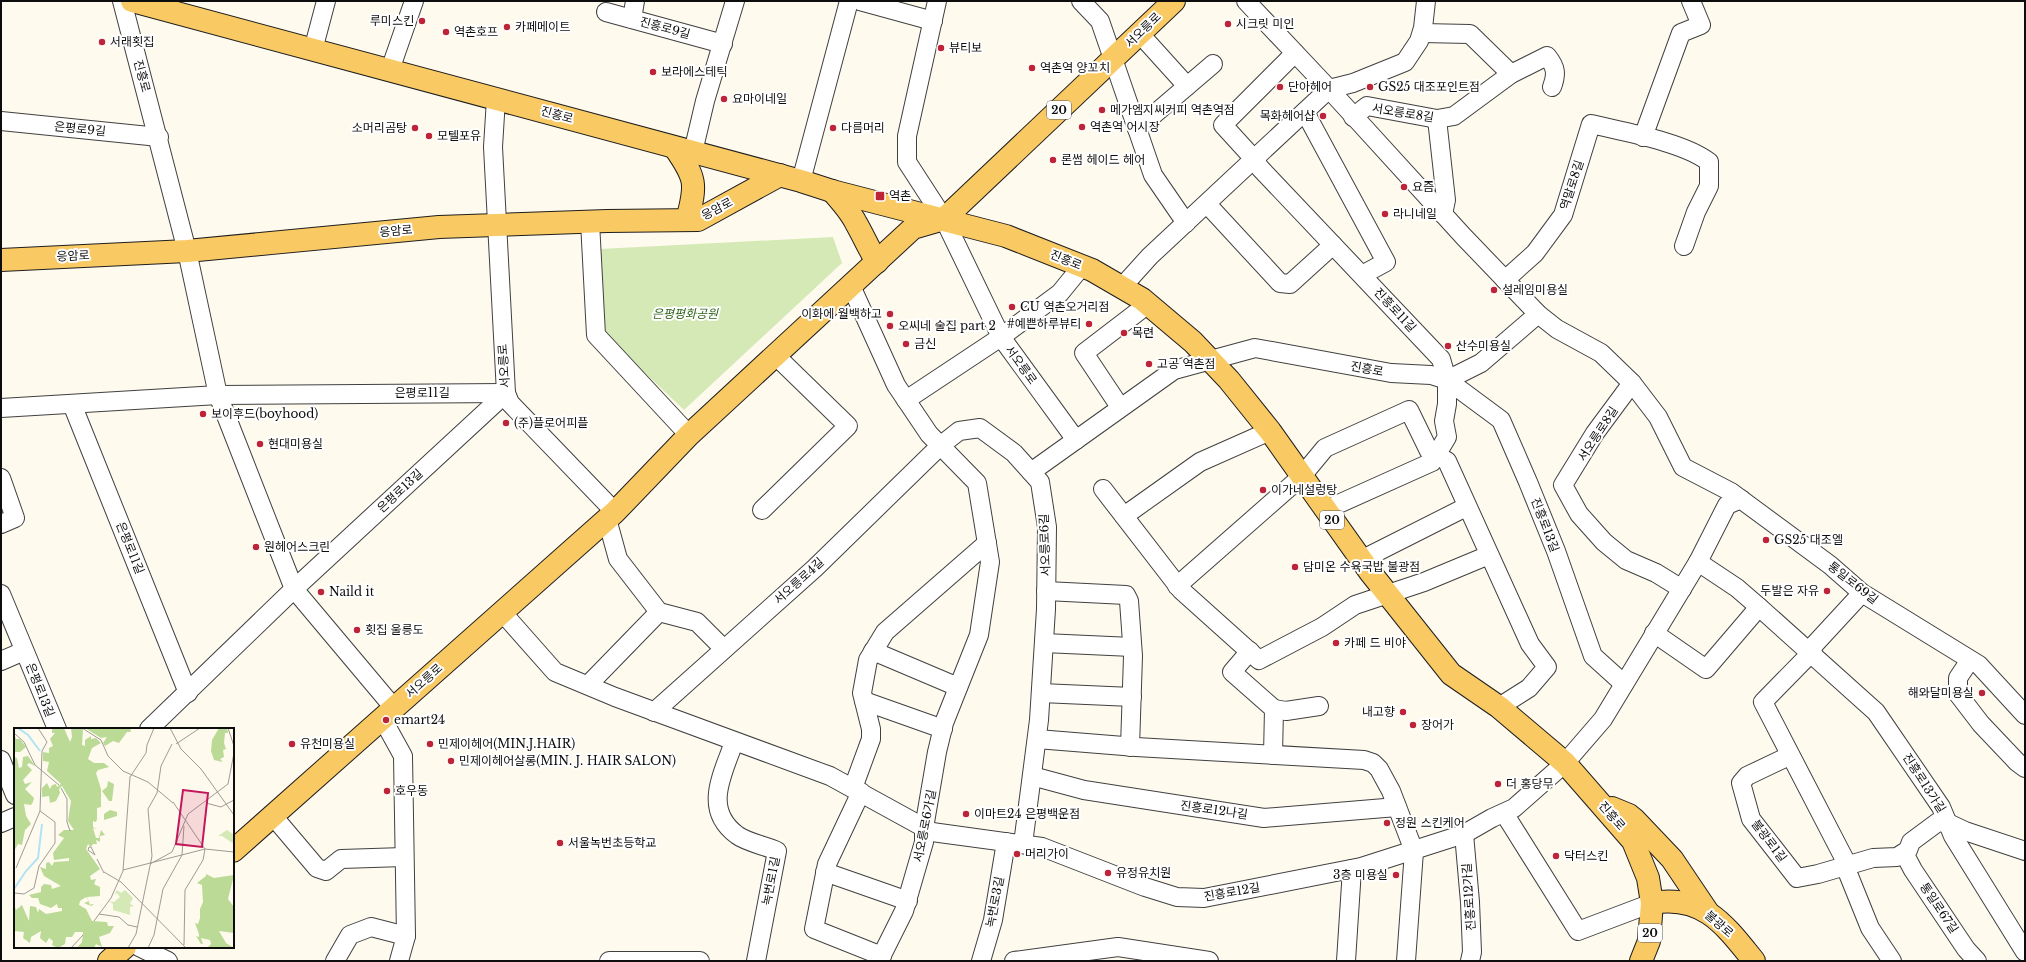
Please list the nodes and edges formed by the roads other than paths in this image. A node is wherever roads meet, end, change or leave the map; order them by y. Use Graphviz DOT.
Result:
graph roads {
  1 [pos="122,1"];
  2 [pos="132,1"];
  3 [pos="326,1"];
  4 [pos="414,1"];
  5 [pos="635,1"];
  6 [pos="735,1"];
  7 [pos="849,1"];
  8 [pos="860,1"];
  9 [pos="937,1"];
  10 [pos="1081,1"];
  11 [pos="1174,1"];
  12 [pos="1246,1"];
  13 [pos="1426,1"];
  14 [pos="1692,1"];
  15 [pos="179,7"];
  16 [pos="606,12"];
  17 [pos="632,19"];
  18 [pos="933,21"];
  19 [pos="1422,32"];
  20 [pos="1140,34"];
  21 [pos="723,44"];
  22 [pos="313,50"];
  23 [pos="1295,53"];
  24 [pos="1113,60"];
  25 [pos="1213,64"];
  26 [pos="390,70"];
  27 [pos="1511,74"];
  28 [pos="1187,86"];
  29 [pos="1552,87"];
  30 [pos="1329,89"];
  31 [pos="496,99"];
  32 [pos="1305,112"];
  33 [pos="1353,116"];
  34 [pos="1437,119"];
  35 [pos="1,121"];
  36 [pos="1137,129"];
  37 [pos="1643,138"];
  38 [pos="160,144"];
  39 [pos="684,150"];
  40 [pos="1254,159"];
  41 [pos="780,175"];
  42 [pos="801,181"];
  43 [pos="832,191"];
  44 [pos="1207,204"];
  45 [pos="1443,214"];
  46 [pos="687,220"];
  47 [pos="944,220"];
  48 [pos="590,222"];
  49 [pos="1186,223"];
  50 [pos="497,225"];
  51 [pos="1334,245"];
  52 [pos="1684,246"];
  53 [pos="187,251"];
  54 [pos="1,260"];
  55 [pos="877,262"];
  56 [pos="1082,266"];
  57 [pos="1362,275"];
  58 [pos="1505,280"];
  59 [pos="852,286"];
  60 [pos="1122,287"];
  61 [pos="1148,304"];
  62 [pos="1538,314"];
  63 [pos="1001,337"];
  64 [pos="776,356"];
  65 [pos="1211,359"];
  66 [pos="1447,380"];
  67 [pos="1632,383"];
  68 [pos="506,393"];
  69 [pos="218,395"];
  70 [pos="906,400"];
  71 [pos="72,404"];
  72 [pos="1,408"];
  73 [pos="1120,408"];
  74 [pos="1270,431"];
  75 [pos="689,435"];
  76 [pos="1076,440"];
  77 [pos="940,446"];
  78 [pos="1436,454"];
  79 [pos="1031,472"];
  80 [pos="1301,477"];
  81 [pos="1,478"];
  82 [pos="1103,488"];
  83 [pos="1741,499"];
  84 [pos="1466,507"];
  85 [pos="762,510"];
  86 [pos="1325,510"];
  87 [pos="611,515"];
  88 [pos="1124,516"];
  89 [pos="1,524"];
  90 [pos="987,543"];
  91 [pos="1489,555"];
  92 [pos="1361,560"];
  93 [pos="1698,562"];
  94 [pos="1177,586"];
  95 [pos="294,589"];
  96 [pos="1682,589"];
  97 [pos="1046,591"];
  98 [pos="1862,593"];
  99 [pos="1,594"];
  100 [pos="1388,594"];
  101 [pos="1759,607"];
  102 [pos="502,612"];
  103 [pos="659,612"];
  104 [pos="1654,633"];
  105 [pos="1044,643"];
  106 [pos="1132,647"];
  107 [pos="724,649"];
  108 [pos="24,651"];
  109 [pos="873,651"];
  110 [pos="1250,651"];
  111 [pos="1811,654"];
  112 [pos="1970,660"];
  113 [pos="1,661"];
  114 [pos="1624,684"];
  115 [pos="588,685"];
  116 [pos="958,687"];
  117 [pos="188,693"];
  118 [pos="1041,693"];
  119 [pos="1132,698"];
  120 [pos="864,701"];
  121 [pos="1319,706"];
  122 [pos="1499,707"];
  123 [pos="1274,709"];
  124 [pos="654,712"];
  125 [pos="388,713"];
  126 [pos="2025,715"];
  127 [pos="56,728"];
  128 [pos="150,728"];
  129 [pos="942,729"];
  130 [pos="1037,739"];
  131 [pos="734,742"];
  132 [pos="1130,747"];
  133 [pos="1273,755"];
  134 [pos="1789,756"];
  135 [pos="1,760"];
  136 [pos="1565,763"];
  137 [pos="2025,768"];
  138 [pos="1032,776"];
  139 [pos="857,790"];
  140 [pos="14,792"];
  141 [pos="1601,804"];
  142 [pos="1398,807"];
  143 [pos="1504,813"];
  144 [pos="273,816"];
  145 [pos="14,817"];
  146 [pos="1,823"];
  147 [pos="1948,823"];
  148 [pos="924,828"];
  149 [pos="1464,834"];
  150 [pos="1014,843"];
  151 [pos="234,850"];
  152 [pos="1414,851"];
  153 [pos="2025,851"];
  154 [pos="1904,853"];
  155 [pos="404,857"];
  156 [pos="1846,865"];
  157 [pos="1352,869"];
  158 [pos="825,872"];
  159 [pos="908,900"];
  160 [pos="1652,902"];
  161 [pos="1708,911"];
  162 [pos="2019,930"];
  163 [pos="406,936"];
  164 [pos="125,948"];
  165 [pos="126,948"];
  166 [pos="131,948"];
  167 [pos="141,948"];
  168 [pos="2025,952"];
  169 [pos="880,958"];
  170 [pos="109,961"];
  171 [pos="120,961"];
  172 [pos="135,961"];
  173 [pos="168,961"];
  174 [pos="335,961"];
  175 [pos="399,961"];
  176 [pos="609,961"];
  177 [pos="700,961"];
  178 [pos="756,961"];
  179 [pos="981,961"];
  180 [pos="1014,961"];
  181 [pos="1209,961"];
  182 [pos="1346,961"];
  183 [pos="1406,961"];
  184 [pos="1470,961"];
  185 [pos="1641,961"];
  186 [pos="1754,961"];
  187 [pos="1892,961"];
  188 [pos="1977,961"];
  1 -- 38 [label="street, 진흥로"];
  2 -- 15 [label="main road, 진흥로"];
  3 -- 22 [label="street"];
  4 -- 26 [label="street"];
  5 -- 17 [label="street"];
  6 -- 21 [label="street"];
  7 -- 42 [label="street"];
  8 -- 18 [label="street"];
  9 -- 18 [label="street"];
  10 -- 24 [label="street"];
  11 -- 20 [label="main road, 서오릉로 / 20"];
  12 -- 23 [label="street, 서오릉로8길"];
  13 -- 19 [label="street"];
  14 -- 37 [label="street"];
  15 -- 22 [label="main road, 진흥로"];
  16 -- 17 [label="street, 진흥로9길"];
  17 -- 21 [label="street, 진흥로9길"];
  18 -- 47 [label="street"];
  19 -- 27 [label="street"];
  19 -- 30 [label="street"];
  20 -- 24 [label="main road, 서오릉로 / 20"];
  20 -- 28 [label="street"];
  21 -- 39 [label="street"];
  22 -- 26 [label="main road, 진흥로"];
  23 -- 30 [label="street, 서오릉로8길"];
  23 -- 40 [label="street"];
  24 -- 36 [label="street"];
  24 -- 47 [label="main road, 서오릉로 / 20"];
  25 -- 28 [label="street"];
  26 -- 31 [label="main road, 진흥로"];
  27 -- 29 [label="street, 서오릉로8길"];
  27 -- 34 [label="street, 서오릉로8길"];
  28 -- 36 [label="street"];
  30 -- 32 [label="street"];
  30 -- 33 [label="street, 서오릉로8길"];
  31 -- 39 [label="main road, 진흥로"];
  31 -- 50 [label="street, 서오릉로"];
  32 -- 40 [label="street"];
  32 -- 57 [label="street"];
  33 -- 34 [label="street, 서오릉로8길"];
  33 -- 45 [label="street, 서오릉로8길"];
  34 -- 45 [label="street"];
  35 -- 38 [label="street, 은평로9길"];
  36 -- 49 [label="street"];
  37 -- 52 [label="street, 역말로8길"];
  37 -- 58 [label="street, 역말로8길"];
  38 -- 53 [label="street, 진흥로"];
  39 -- 41 [label="main road, 진흥로"];
  39 -- 46 [label="main road"];
  40 -- 44 [label="street"];
  40 -- 51 [label="street, 진흥로11길"];
  41 -- 42 [label="main road, 진흥로"];
  41 -- 46 [label="main road, 응암로"];
  42 -- 43 [label="main road, 진흥로"];
  43 -- 47 [label="main road, 진흥로"];
  43 -- 55 [label="main road"];
  44 -- 49 [label="street"];
  44 -- 51 [label="street"];
  45 -- 58 [label="street, 서오릉로8길"];
  46 -- 48 [label="main road, 응암로"];
  47 -- 55 [label="main road, 서오릉로"];
  47 -- 56 [label="main road, 진흥로 / 20"];
  47 -- 63 [label="street, 서오릉로"];
  48 -- 50 [label="main road, 응암로"];
  48 -- 75 [label="street"];
  49 -- 60 [label="street"];
  50 -- 53 [label="main road, 응암로"];
  50 -- 68 [label="street, 서오릉로"];
  51 -- 57 [label="street, 진흥로11길"];
  53 -- 54 [label="main road, 응암로"];
  53 -- 69 [label="street, 진흥로"];
  55 -- 59 [label="main road, 서오릉로"];
  56 -- 60 [label="main road, 진흥로 / 20"];
  56 -- 63 [label="street"];
  57 -- 66 [label="street, 진흥로11길"];
  58 -- 62 [label="street, 서오릉로8길"];
  59 -- 64 [label="main road, 서오릉로"];
  59 -- 70 [label="street"];
  60 -- 61 [label="main road, 진흥로 / 20"];
  61 -- 65 [label="main road, 진흥로 / 20"];
  61 -- 73 [label="street"];
  62 -- 66 [label="street"];
  62 -- 67 [label="street, 서오릉로8길"];
  63 -- 70 [label="street"];
  63 -- 76 [label="street, 서오릉로"];
  64 -- 75 [label="main road, 서오릉로"];
  64 -- 85 [label="street"];
  65 -- 66 [label="street, 진흥로"];
  65 -- 73 [label="street, 진흥로"];
  65 -- 74 [label="main road, 진흥로 / 20"];
  66 -- 78 [label="street"];
  66 -- 114 [label="street, 진흥로13길"];
  67 -- 83 [label="street, 서오릉로8길"];
  67 -- 96 [label="street, 서오릉로8길"];
  68 -- 69 [label="street, 은평로11길"];
  68 -- 87 [label="street, 서오릉로"];
  68 -- 95 [label="street, 은평로13길"];
  69 -- 71 [label="street, 은평로11길"];
  69 -- 95 [label="street"];
  70 -- 77 [label="street"];
  71 -- 72 [label="street, 은평로11길"];
  71 -- 117 [label="street, 은평로11길"];
  73 -- 76 [label="street, 진흥로"];
  74 -- 80 [label="main road, 진흥로 / 20"];
  74 -- 88 [label="street"];
  75 -- 87 [label="main road, 서오릉로"];
  76 -- 79 [label="street, 진흥로"];
  77 -- 79 [label="street, 서오릉로6길"];
  77 -- 90 [label="street, 서오릉로6가길"];
  77 -- 107 [label="street, 서오릉로4길"];
  78 -- 80 [label="street"];
  78 -- 84 [label="street"];
  78 -- 86 [label="street"];
  79 -- 97 [label="street, 서오릉로6길"];
  80 -- 86 [label="main road, 진흥로 / 20"];
  80 -- 94 [label="street"];
  81 -- 89 [label="street"];
  82 -- 88 [label="street"];
  83 -- 93 [label="street"];
  83 -- 98 [label="street, 통일로69길"];
  84 -- 91 [label="street"];
  84 -- 92 [label="street"];
  86 -- 92 [label="main road, 진흥로 / 20"];
  87 -- 102 [label="main road, 서오릉로"];
  87 -- 103 [label="street"];
  88 -- 94 [label="street"];
  90 -- 109 [label="street"];
  90 -- 116 [label="street, 서오릉로6가길"];
  91 -- 100 [label="street"];
  91 -- 122 [label="street"];
  92 -- 100 [label="main road, 진흥로 / 20"];
  93 -- 96 [label="street"];
  93 -- 101 [label="street, 진흥로13가길"];
  94 -- 110 [label="street"];
  95 -- 117 [label="street, 은평로13길"];
  95 -- 125 [label="street, 서오릉로"];
  96 -- 104 [label="street"];
  97 -- 105 [label="street, 서오릉로6길"];
  97 -- 106 [label="street"];
  98 -- 111 [label="street"];
  98 -- 112 [label="street, 통일로69길"];
  99 -- 108 [label="street"];
  100 -- 110 [label="street"];
  100 -- 122 [label="main road, 진흥로 / 20"];
  101 -- 104 [label="street"];
  101 -- 111 [label="street, 진흥로13가길"];
  102 -- 115 [label="street"];
  102 -- 125 [label="main road, 서오릉로"];
  103 -- 107 [label="street"];
  103 -- 115 [label="street"];
  104 -- 114 [label="street"];
  105 -- 106 [label="street"];
  105 -- 118 [label="street, 서오릉로6길"];
  106 -- 119 [label="street"];
  107 -- 124 [label="street, 서오릉로4길"];
  108 -- 113 [label="street"];
  108 -- 127 [label="street, 은평로13길"];
  109 -- 116 [label="street"];
  109 -- 120 [label="street"];
  110 -- 123 [label="street"];
  111 -- 134 [label="street"];
  111 -- 147 [label="street, 진흥로13가길"];
  112 -- 126 [label="street, 통일로69길"];
  112 -- 137 [label="street"];
  114 -- 136 [label="street"];
  115 -- 124 [label="street"];
  116 -- 129 [label="street, 서오릉로6가길"];
  117 -- 128 [label="street, 은평로13길"];
  118 -- 119 [label="street"];
  118 -- 130 [label="street, 서오릉로6길"];
  119 -- 132 [label="street"];
  120 -- 129 [label="street"];
  120 -- 139 [label="street"];
  121 -- 123 [label="street"];
  122 -- 136 [label="main road, 진흥로 / 20"];
  123 -- 133 [label="street"];
  124 -- 131 [label="street"];
  125 -- 144 [label="main road, 서오릉로"];
  125 -- 155 [label="street, 서오릉로"];
  129 -- 148 [label="street, 서오릉로6가길"];
  130 -- 132 [label="street"];
  130 -- 138 [label="street, 서오릉로6길"];
  131 -- 139 [label="street"];
  131 -- 178 [label="street, 녹번로1길"];
  132 -- 133 [label="street"];
  133 -- 142 [label="street"];
  134 -- 156 [label="street"];
  134 -- 156 [label="street, 불광로1길"];
  135 -- 140 [label="street"];
  136 -- 141 [label="main road, 진흥로 / 20"];
  136 -- 143 [label="street, 진흥로12길"];
  138 -- 142 [label="street, 진흥로12나길"];
  138 -- 150 [label="street, 서오릉로6길"];
  139 -- 148 [label="street"];
  139 -- 158 [label="street"];
  141 -- 160 [label="main road, 진흥로 / 20"];
  141 -- 161 [label="main road"];
  142 -- 152 [label="street"];
  143 -- 149 [label="street, 진흥로12길"];
  143 -- 160 [label="street"];
  144 -- 151 [label="main road, 서오릉로"];
  144 -- 155 [label="street"];
  145 -- 146 [label="street"];
  147 -- 153 [label="street"];
  147 -- 154 [label="street"];
  147 -- 162 [label="street, 진흥로13가길"];
  148 -- 150 [label="street"];
  148 -- 159 [label="street, 서오릉로6가길"];
  149 -- 152 [label="street, 진흥로12길"];
  149 -- 184 [label="street, 진흥로12가길"];
  150 -- 157 [label="street, 진흥로12길"];
  150 -- 179 [label="street, 녹번로3길"];
  152 -- 157 [label="street, 진흥로12길"];
  152 -- 183 [label="street"];
  154 -- 156 [label="street, 불광로1길"];
  154 -- 188 [label="street, 통일로67길"];
  155 -- 163 [label="street, 서오릉로"];
  156 -- 187 [label="street"];
  157 -- 182 [label="street"];
  158 -- 159 [label="street"];
  158 -- 169 [label="street"];
  159 -- 169 [label="street, 서오릉로6가길"];
  160 -- 161 [label="main road, 불광로"];
  160 -- 185 [label="main road, 진흥로 / 20"];
  161 -- 186 [label="main road, 불광로"];
  162 -- 168 [label="street, 진흥로13가길"];
  163 -- 174 [label="street"];
  163 -- 175 [label="street, 서오릉로"];
  164 -- 170 [label="main road"];
  165 -- 171 [label="main road"];
  166 -- 172 [label="street"];
  167 -- 173 [label="street"];
  176 -- 177 [label="street"];
  180 -- 181 [label="street"];
}
